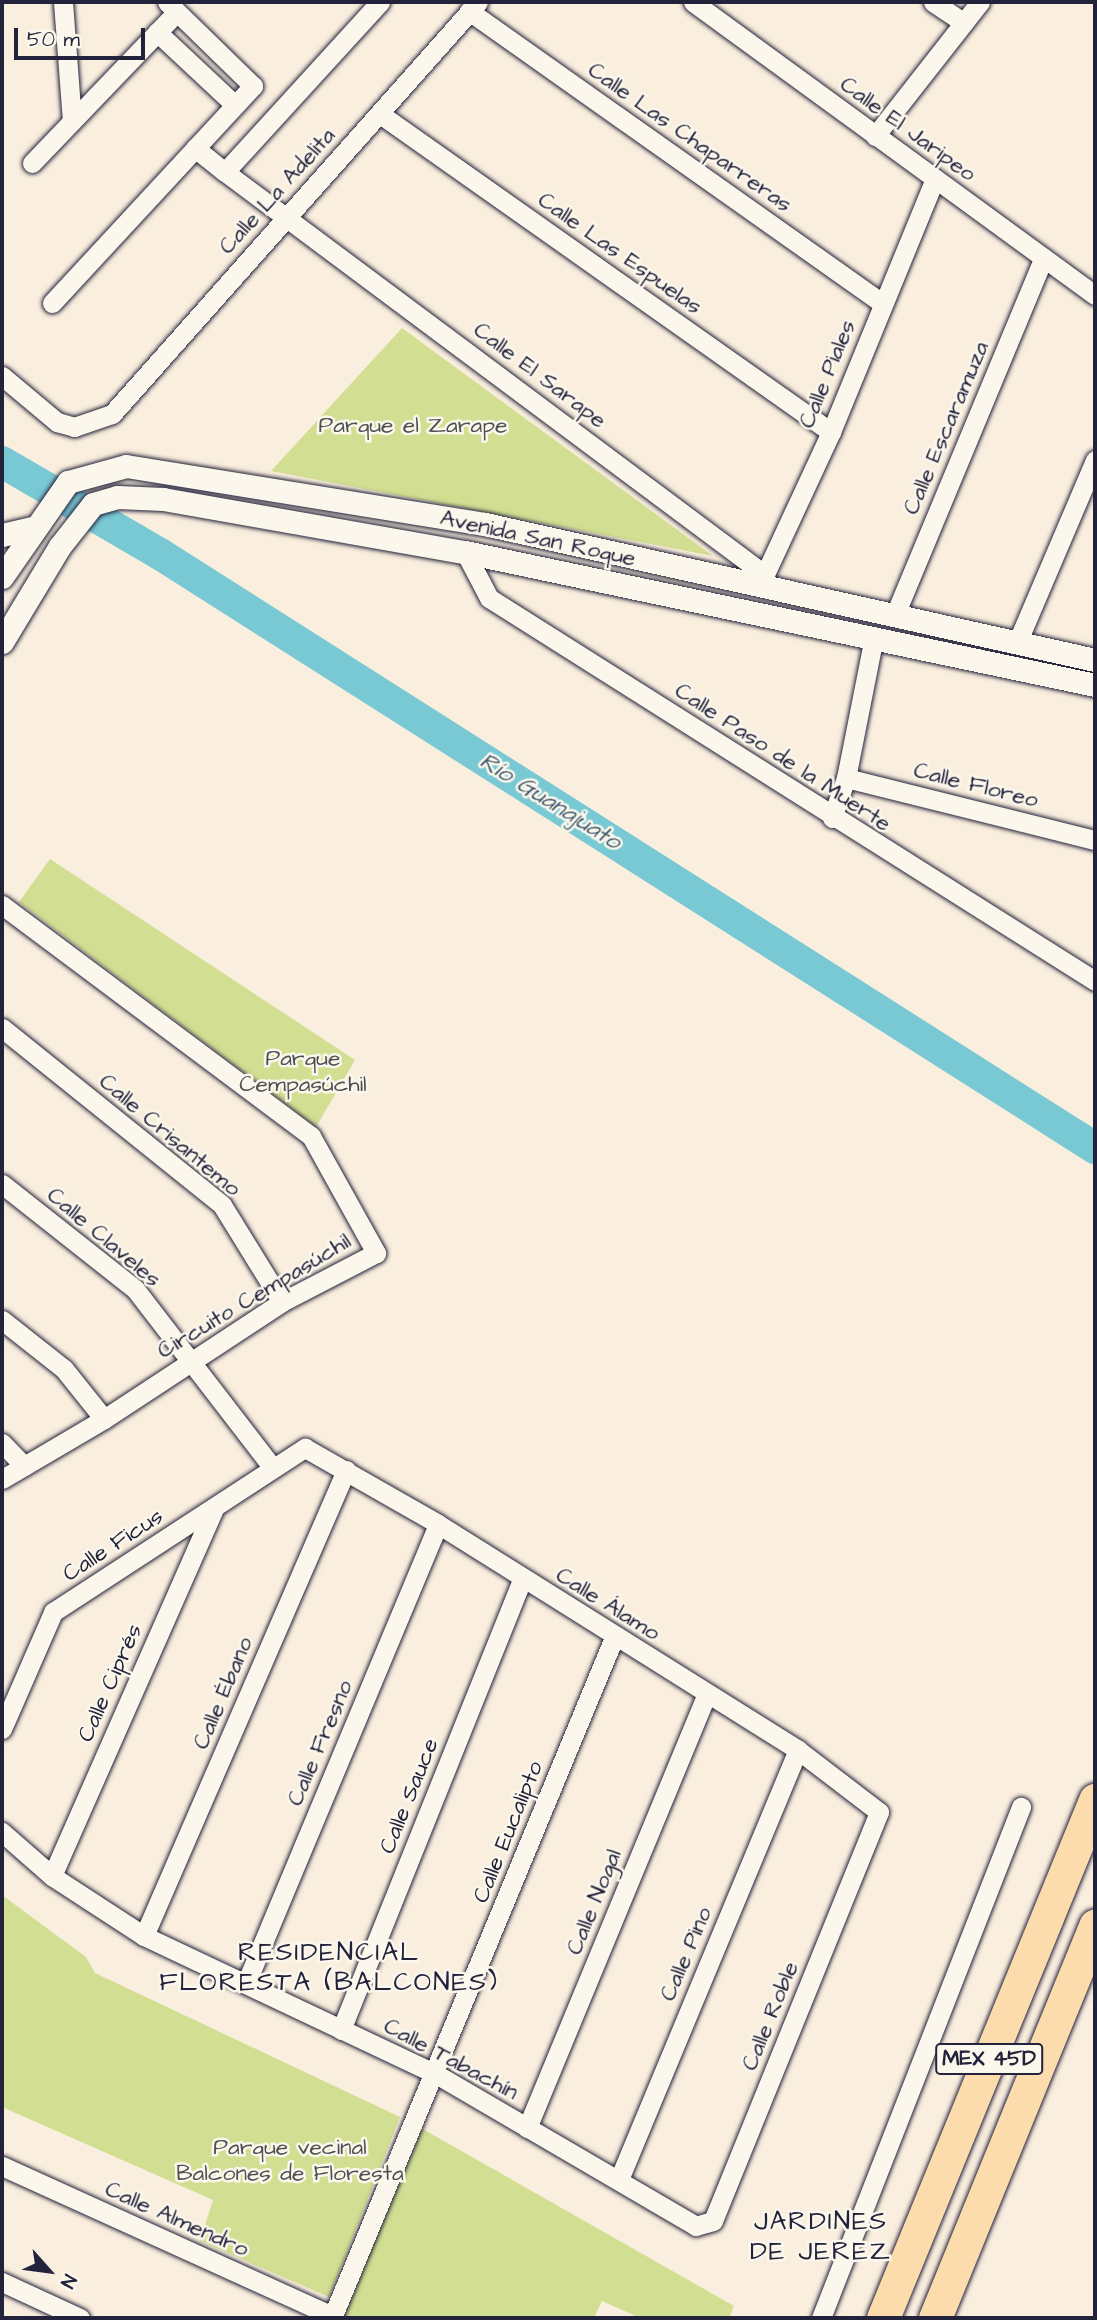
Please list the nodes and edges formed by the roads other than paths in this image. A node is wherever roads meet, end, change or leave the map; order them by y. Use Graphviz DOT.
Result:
graph roads {
  1 [pos="63,2"];
  2 [pos="380,2"];
  3 [pos="692,2"];
  4 [pos="933,2"];
  5 [pos="981,2"];
  6 [pos="473,6"];
  7 [pos="172,7"];
  8 [pos="964,23"];
  9 [pos="157,32"];
  10 [pos="235,105"];
  11 [pos="380,114"];
  12 [pos="72,121"];
  13 [pos="875,136"];
  14 [pos="195,148"];
  15 [pos="32,163"];
  16 [pos="225,172"];
  17 [pos="935,178"];
  18 [pos="288,215"];
  19 [pos="1043,259"];
  20 [pos="1095,295"];
  21 [pos="52,303"];
  22 [pos="882,303"];
  23 [pos="2,376"];
  24 [pos="2,396"];
  25 [pos="33,405"];
  26 [pos="831,432"];
  27 [pos="1095,460"];
  28 [pos="36,524"];
  29 [pos="2,535"];
  30 [pos="465,552"];
  31 [pos="8,554"];
  32 [pos="54,555"];
  33 [pos="2,577"];
  34 [pos="762,580"];
  35 [pos="2,587"];
  36 [pos="28,601"];
  37 [pos="894,617"];
  38 [pos="874,637"];
  39 [pos="2,642"];
  40 [pos="1017,643"];
  41 [pos="1095,660"];
  42 [pos="1095,685"];
  43 [pos="846,778"];
  44 [pos="832,818"];
  45 [pos="1095,841"];
  46 [pos="2,905"];
  47 [pos="1095,981"];
  48 [pos="2,1028"];
  49 [pos="2,1184"];
  50 [pos="282,1302"];
  51 [pos="2,1320"];
  52 [pos="191,1359"];
  53 [pos="104,1419"];
  54 [pos="2,1444"];
  55 [pos="304,1448"];
  56 [pos="24,1466"];
  57 [pos="272,1467"];
  58 [pos="346,1470"];
  59 [pos="2,1479"];
  60 [pos="214,1509"];
  61 [pos="438,1524"];
  62 [pos="522,1580"];
  63 [pos="615,1635"];
  64 [pos="706,1695"];
  65 [pos="2,1729"];
  66 [pos="798,1750"];
  67 [pos="1095,1800"];
  68 [pos="1021,1807"];
  69 [pos="879,1812"];
  70 [pos="2,1832"];
  71 [pos="52,1876"];
  72 [pos="1095,1925"];
  73 [pos="144,1936"];
  74 [pos="247,1981"];
  75 [pos="341,2030"];
  76 [pos="436,2074"];
  77 [pos="527,2128"];
  78 [pos="2,2165"];
  79 [pos="620,2177"];
  80 [pos="696,2226"];
  81 [pos="2,2282"];
  82 [pos="332,2317"];
  83 [pos="80,2318"];
  84 [pos="821,2318"];
  85 [pos="883,2318"];
  86 [pos="935,2318"];
  1 -- 12 [label="street"];
  2 -- 16 [label="street"];
  3 -- 13 [label="street, Calle El Jaripeo"];
  4 -- 8 [label="street"];
  5 -- 8 [label="street"];
  6 -- 11 [label="street, Calle La Adelita"];
  6 -- 22 [label="street, Calle Las Chaparreras"];
  7 -- 9 [label="street"];
  7 -- 10 [label="street"];
  8 -- 13 [label="street"];
  9 -- 10 [label="street"];
  9 -- 12 [label="street"];
  10 -- 14 [label="street"];
  11 -- 18 [label="street, Calle La Adelita"];
  11 -- 26 [label="street, Calle Las Espuelas"];
  12 -- 15 [label="street"];
  13 -- 17 [label="street, Calle El Jaripeo"];
  14 -- 16 [label="street, Calle El Sarape"];
  14 -- 21 [label="street"];
  16 -- 18 [label="street, Calle El Sarape"];
  17 -- 19 [label="street, Calle El Jaripeo"];
  17 -- 22 [label="street, Calle Piales"];
  18 -- 25 [label="street, Calle La Adelita"];
  18 -- 34 [label="street, Calle El Sarape"];
  19 -- 20 [label="street, Calle El Jaripeo"];
  19 -- 37 [label="street, Calle Escaramuza"];
  22 -- 26 [label="street, Calle Piales"];
  23 -- 25 [label="street"];
  24 -- 25 [label="street"];
  26 -- 34 [label="street, Calle Piales"];
  27 -- 40 [label="street"];
  28 -- 29 [label="street"];
  28 -- 31 [label="street, Avenida San Roque"];
  28 -- 34 [label="street, Avenida San Roque"];
  30 -- 32 [label="street, Avenida San Roque"];
  30 -- 38 [label="street, Avenida San Roque"];
  30 -- 44 [label="street, Calle Paso de la Muerte"];
  31 -- 32 [label="street"];
  31 -- 33 [label="street, Avenida San Roque"];
  32 -- 36 [label="street, Avenida San Roque"];
  34 -- 37 [label="street, Avenida San Roque"];
  35 -- 36 [label="street"];
  36 -- 39 [label="street, Avenida San Roque"];
  37 -- 40 [label="street, Avenida San Roque"];
  38 -- 42 [label="street, Avenida San Roque"];
  38 -- 43 [label="street"];
  40 -- 41 [label="street, Avenida San Roque"];
  43 -- 44 [label="street"];
  43 -- 45 [label="street, Calle Floreo"];
  44 -- 47 [label="street, Calle Paso de la Muerte"];
  46 -- 50 [label="street, Circuito Cempasúchil"];
  48 -- 50 [label="street, Calle Crisantemo"];
  49 -- 52 [label="street, Calle Claveles"];
  50 -- 52 [label="street, Circuito Cempasúchil"];
  51 -- 53 [label="street"];
  52 -- 53 [label="street, Circuito Cempasúchil"];
  52 -- 57 [label="street, Calle Claveles"];
  53 -- 56 [label="street, Circuito Cempasúchil"];
  54 -- 56 [label="street"];
  55 -- 57 [label="street, Calle Ficus"];
  55 -- 58 [label="street, Calle Álamo"];
  56 -- 59 [label="street, Circuito Cempasúchil"];
  57 -- 60 [label="street, Calle Ficus"];
  58 -- 61 [label="street, Calle Álamo"];
  58 -- 73 [label="street, Calle Ébano"];
  60 -- 65 [label="street, Calle Ficus"];
  60 -- 71 [label="street, Calle Ciprés"];
  61 -- 62 [label="street, Calle Álamo"];
  61 -- 74 [label="street, Calle Fresno"];
  62 -- 63 [label="street, Calle Álamo"];
  62 -- 75 [label="street, Calle Sauce"];
  63 -- 64 [label="street, Calle Álamo"];
  63 -- 76 [label="street, Calle Eucalipto"];
  64 -- 66 [label="street, Calle Álamo"];
  64 -- 77 [label="street, Calle Nogal"];
  66 -- 69 [label="street, Calle Álamo"];
  66 -- 79 [label="street, Calle Pino"];
  67 -- 85 [label="highway, MEX 45D"];
  68 -- 84 [label="street"];
  69 -- 80 [label="street, Calle Roble"];
  70 -- 71 [label="street, Calle Tabachín"];
  71 -- 73 [label="street, Calle Tabachín"];
  72 -- 86 [label="highway, MEX 45D"];
  73 -- 74 [label="street, Calle Tabachín"];
  74 -- 75 [label="street, Calle Tabachín"];
  75 -- 76 [label="street, Calle Tabachín"];
  76 -- 77 [label="street, Calle Tabachín"];
  76 -- 82 [label="street, Calle Eucalipto"];
  77 -- 79 [label="street, Calle Tabachín"];
  78 -- 82 [label="street, Calle Almendro"];
  79 -- 80 [label="street, Calle Tabachín"];
  81 -- 83 [label="street"];
}
